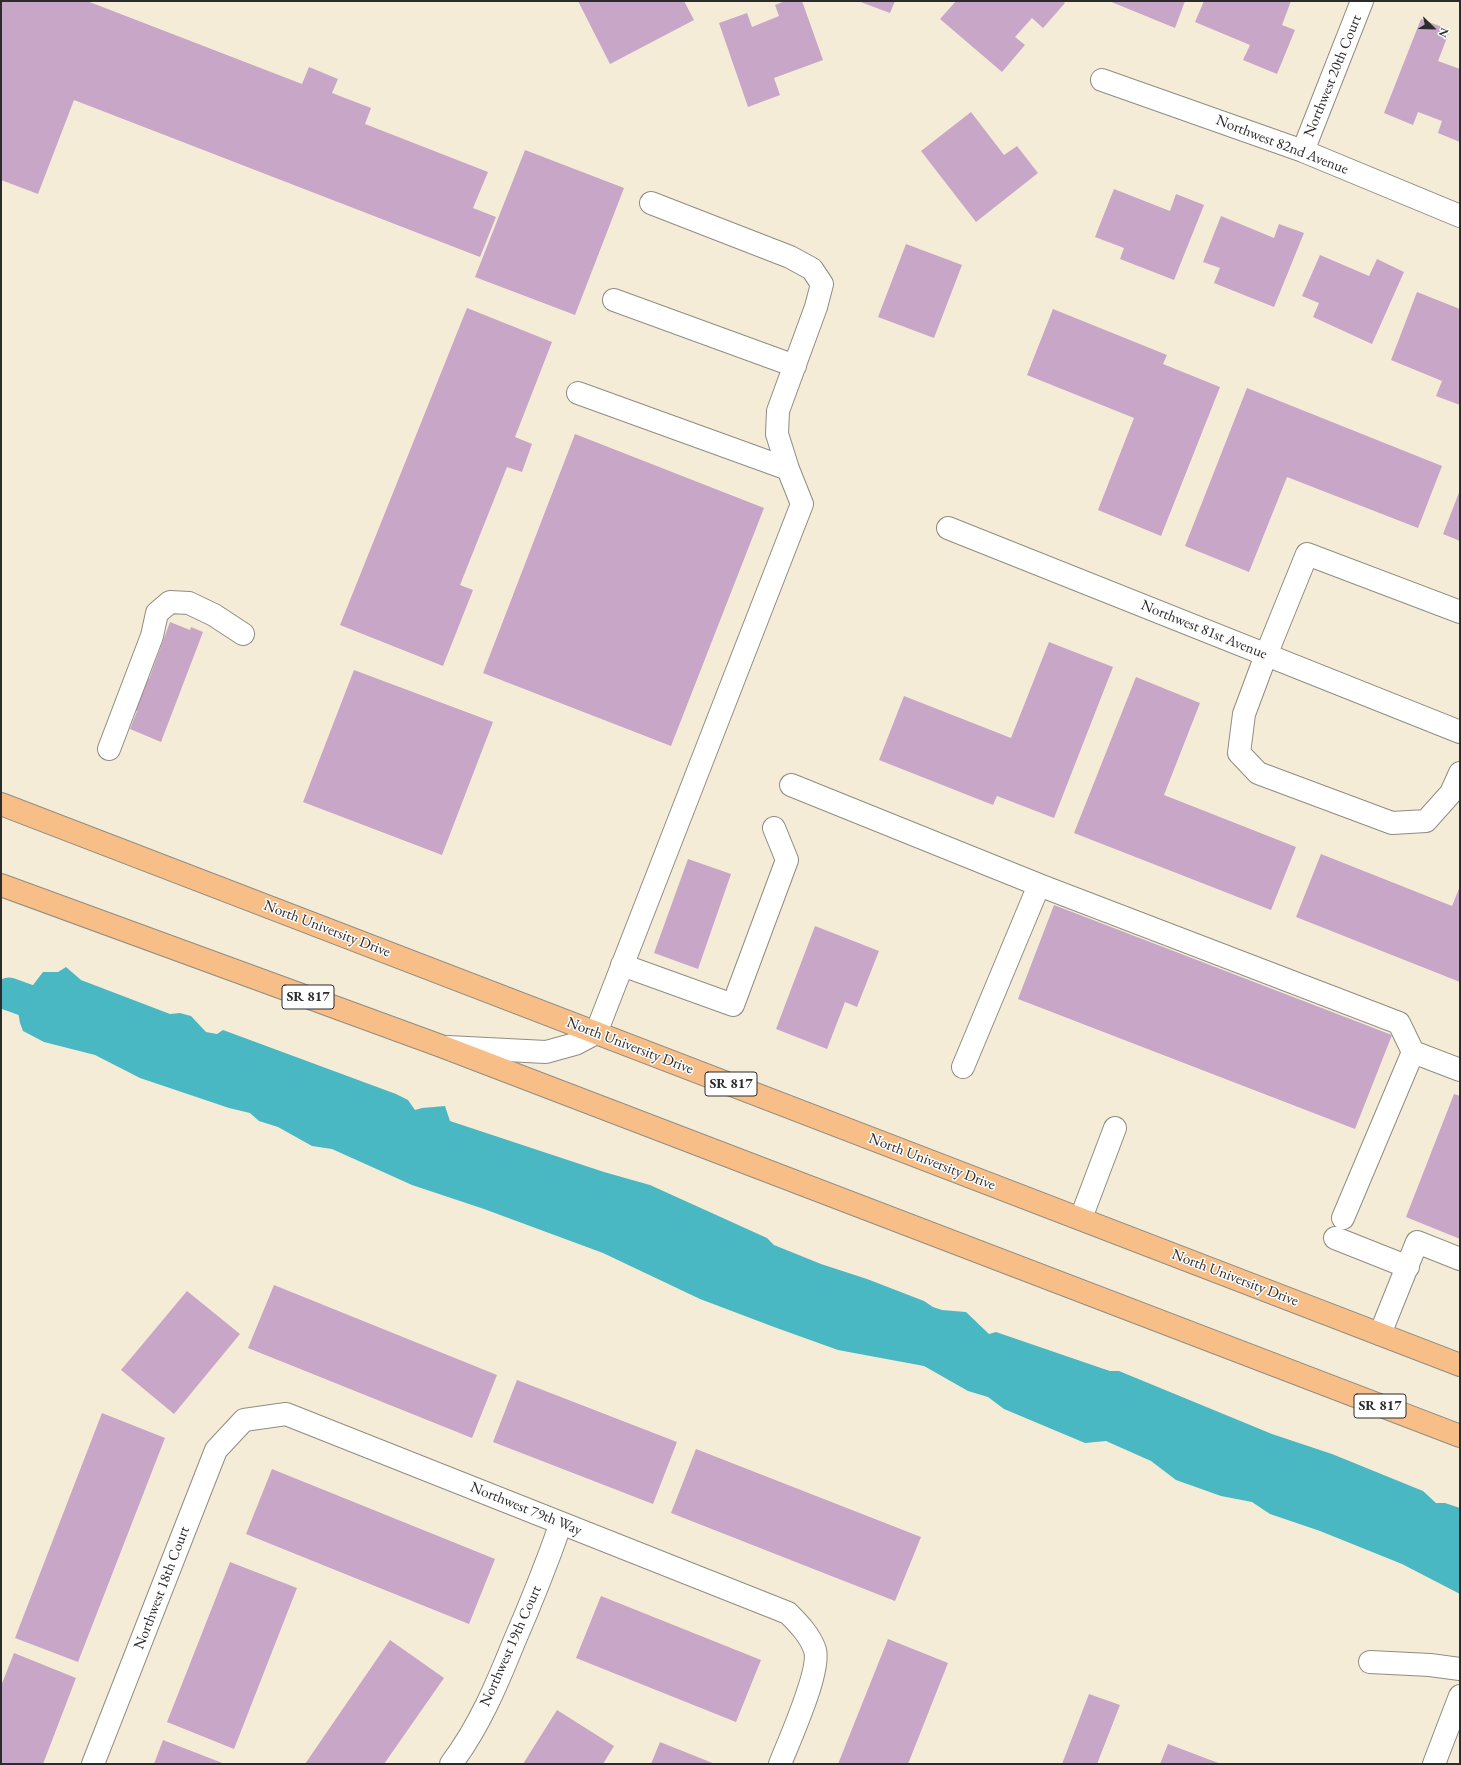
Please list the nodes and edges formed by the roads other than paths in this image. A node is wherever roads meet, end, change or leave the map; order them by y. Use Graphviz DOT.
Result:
graph roads {
  1 [pos="1362,1"];
  2 [pos="1102,80"];
  3 [pos="1303,151"];
  4 [pos="651,203"];
  5 [pos="1460,216"];
  6 [pos="614,300"];
  7 [pos="795,366"];
  8 [pos="578,393"];
  9 [pos="788,470"];
  10 [pos="948,528"];
  11 [pos="1460,612"];
  12 [pos="243,634"];
  13 [pos="1266,655"];
  14 [pos="1460,732"];
  15 [pos="109,749"];
  16 [pos="1460,773"];
  17 [pos="791,785"];
  18 [pos="1,804"];
  19 [pos="774,828"];
  20 [pos="1,885"];
  21 [pos="1039,885"];
  22 [pos="622,965"];
  23 [pos="596,1033"];
  24 [pos="441,1046"];
  25 [pos="1413,1052"];
  26 [pos="963,1068"];
  27 [pos="1460,1070"];
  28 [pos="1115,1128"];
  29 [pos="1081,1218"];
  30 [pos="1460,1259"];
  31 [pos="1408,1267"];
  32 [pos="1380,1334"];
  33 [pos="1460,1365"];
  34 [pos="244,1420"];
  35 [pos="1460,1436"];
  36 [pos="561,1523"];
  37 [pos="1370,1662"];
  38 [pos="1460,1669"];
  39 [pos="1460,1696"];
  40 [pos="93,1764"];
  41 [pos="451,1764"];
  42 [pos="780,1764"];
  43 [pos="1434,1764"];
  1 -- 3 [label="street, Northwest 20th Court"];
  2 -- 3 [label="street, Northwest 82nd Avenue"];
  3 -- 5 [label="street, Northwest 82nd Avenue"];
  4 -- 7 [label="street"];
  6 -- 7 [label="street"];
  7 -- 9 [label="street"];
  8 -- 9 [label="street"];
  9 -- 22 [label="street"];
  10 -- 13 [label="street, Northwest 81st Avenue"];
  11 -- 13 [label="street"];
  12 -- 15 [label="street"];
  13 -- 14 [label="street, Northwest 81st Avenue"];
  13 -- 16 [label="street"];
  17 -- 21 [label="street"];
  18 -- 23 [label="main road, North University Drive / SR 817"];
  19 -- 22 [label="street"];
  20 -- 24 [label="main road, SR 817"];
  21 -- 25 [label="street"];
  21 -- 26 [label="street"];
  22 -- 23 [label="street"];
  23 -- 24 [label="street"];
  23 -- 29 [label="main road, North University Drive / SR 817"];
  24 -- 35 [label="main road, SR 817"];
  25 -- 27 [label="street"];
  25 -- 31 [label="street"];
  28 -- 29 [label="street"];
  29 -- 32 [label="main road, North University Drive / SR 817"];
  30 -- 31 [label="street"];
  31 -- 32 [label="street"];
  32 -- 33 [label="main road, North University Drive / SR 817"];
  34 -- 36 [label="street, Northwest 79th Way"];
  34 -- 40 [label="street, Northwest 18th Court"];
  36 -- 41 [label="street, Northwest 19th Court"];
  36 -- 42 [label="street, Northwest 79th Way"];
  37 -- 38 [label="street"];
  39 -- 43 [label="street"];
}
